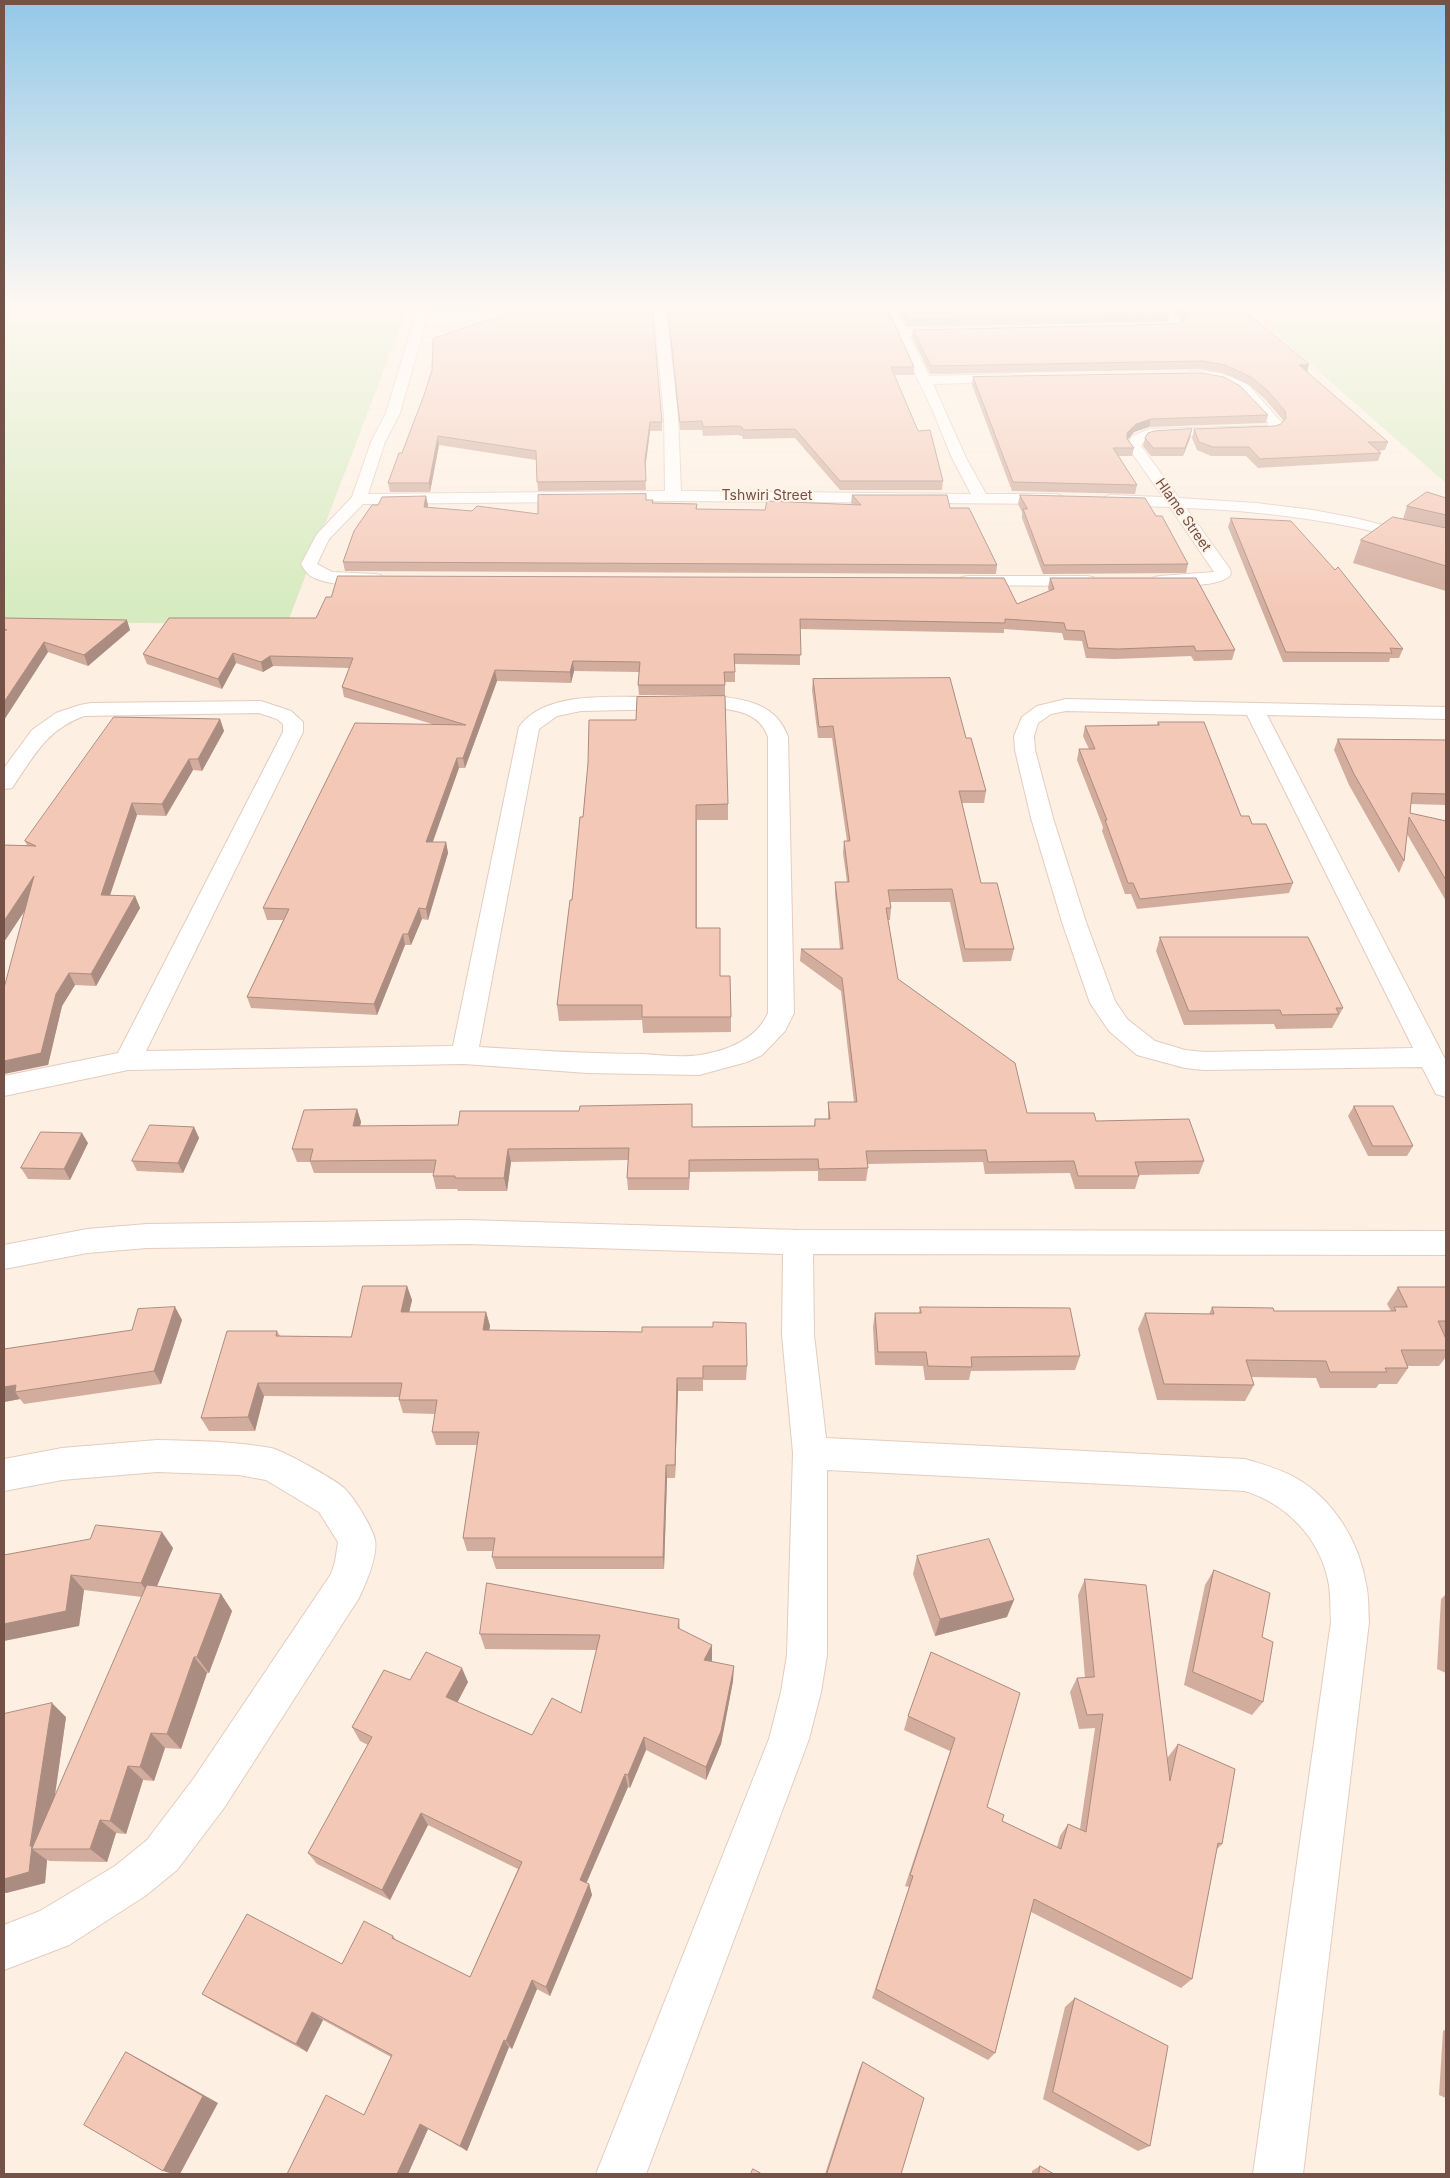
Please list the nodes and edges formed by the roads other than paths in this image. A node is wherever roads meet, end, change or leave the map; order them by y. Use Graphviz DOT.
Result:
graph roads {
  1 [pos="394,409"];
  2 [pos="670,409"];
  3 [pos="939,409"];
  4 [pos="1263,409"];
  5 [pos="673,496"];
  6 [pos="980,497"];
  7 [pos="359,499"];
  8 [pos="1067,499"];
  9 [pos="1096,500"];
  10 [pos="1174,502"];
  11 [pos="1446,546"];
  12 [pos="391,579"];
  13 [pos="949,580"];
  14 [pos="1107,581"];
  15 [pos="1147,581"];
  16 [pos="1253,708"];
  17 [pos="1446,712"];
  18 [pos="4,783"];
  19 [pos="464,1055"];
  20 [pos="1431,1057"];
  21 [pos="128,1061"];
  22 [pos="4,1086"];
  23 [pos="1446,1086"];
  24 [pos="798,1242"];
  25 [pos="1446,1243"];
  26 [pos="4,1257"];
  27 [pos="810,1453"];
  28 [pos="4,1475"];
  29 [pos="4,1947"];
  30 [pos="621,2174"];
  31 [pos="1278,2174"];
  1 -- 7 [label="street"];
  2 -- 5 [label="street"];
  3 -- 6 [label="street"];
  4 -- 10 [label="street, Hlame Street"];
  5 -- 6 [label="street, Tshwiri Street"];
  5 -- 7 [label="street, Tshwiri Street"];
  6 -- 8 [label="street, Tshwiri Street"];
  7 -- 12 [label="street"];
  9 -- 10 [label="street"];
  10 -- 11 [label="street"];
  10 -- 15 [label="street, Hlame Street"];
  13 -- 14 [label="street"];
  16 -- 17 [label="street"];
  16 -- 20 [label="street"];
  16 -- 20 [label="street"];
  18 -- 21 [label="street"];
  19 -- 19 [label="street"];
  19 -- 21 [label="street"];
  20 -- 23 [label="street"];
  21 -- 22 [label="street"];
  24 -- 25 [label="street"];
  24 -- 26 [label="street"];
  24 -- 27 [label="street"];
  27 -- 30 [label="street"];
  27 -- 31 [label="street"];
  28 -- 29 [label="street"];
}
